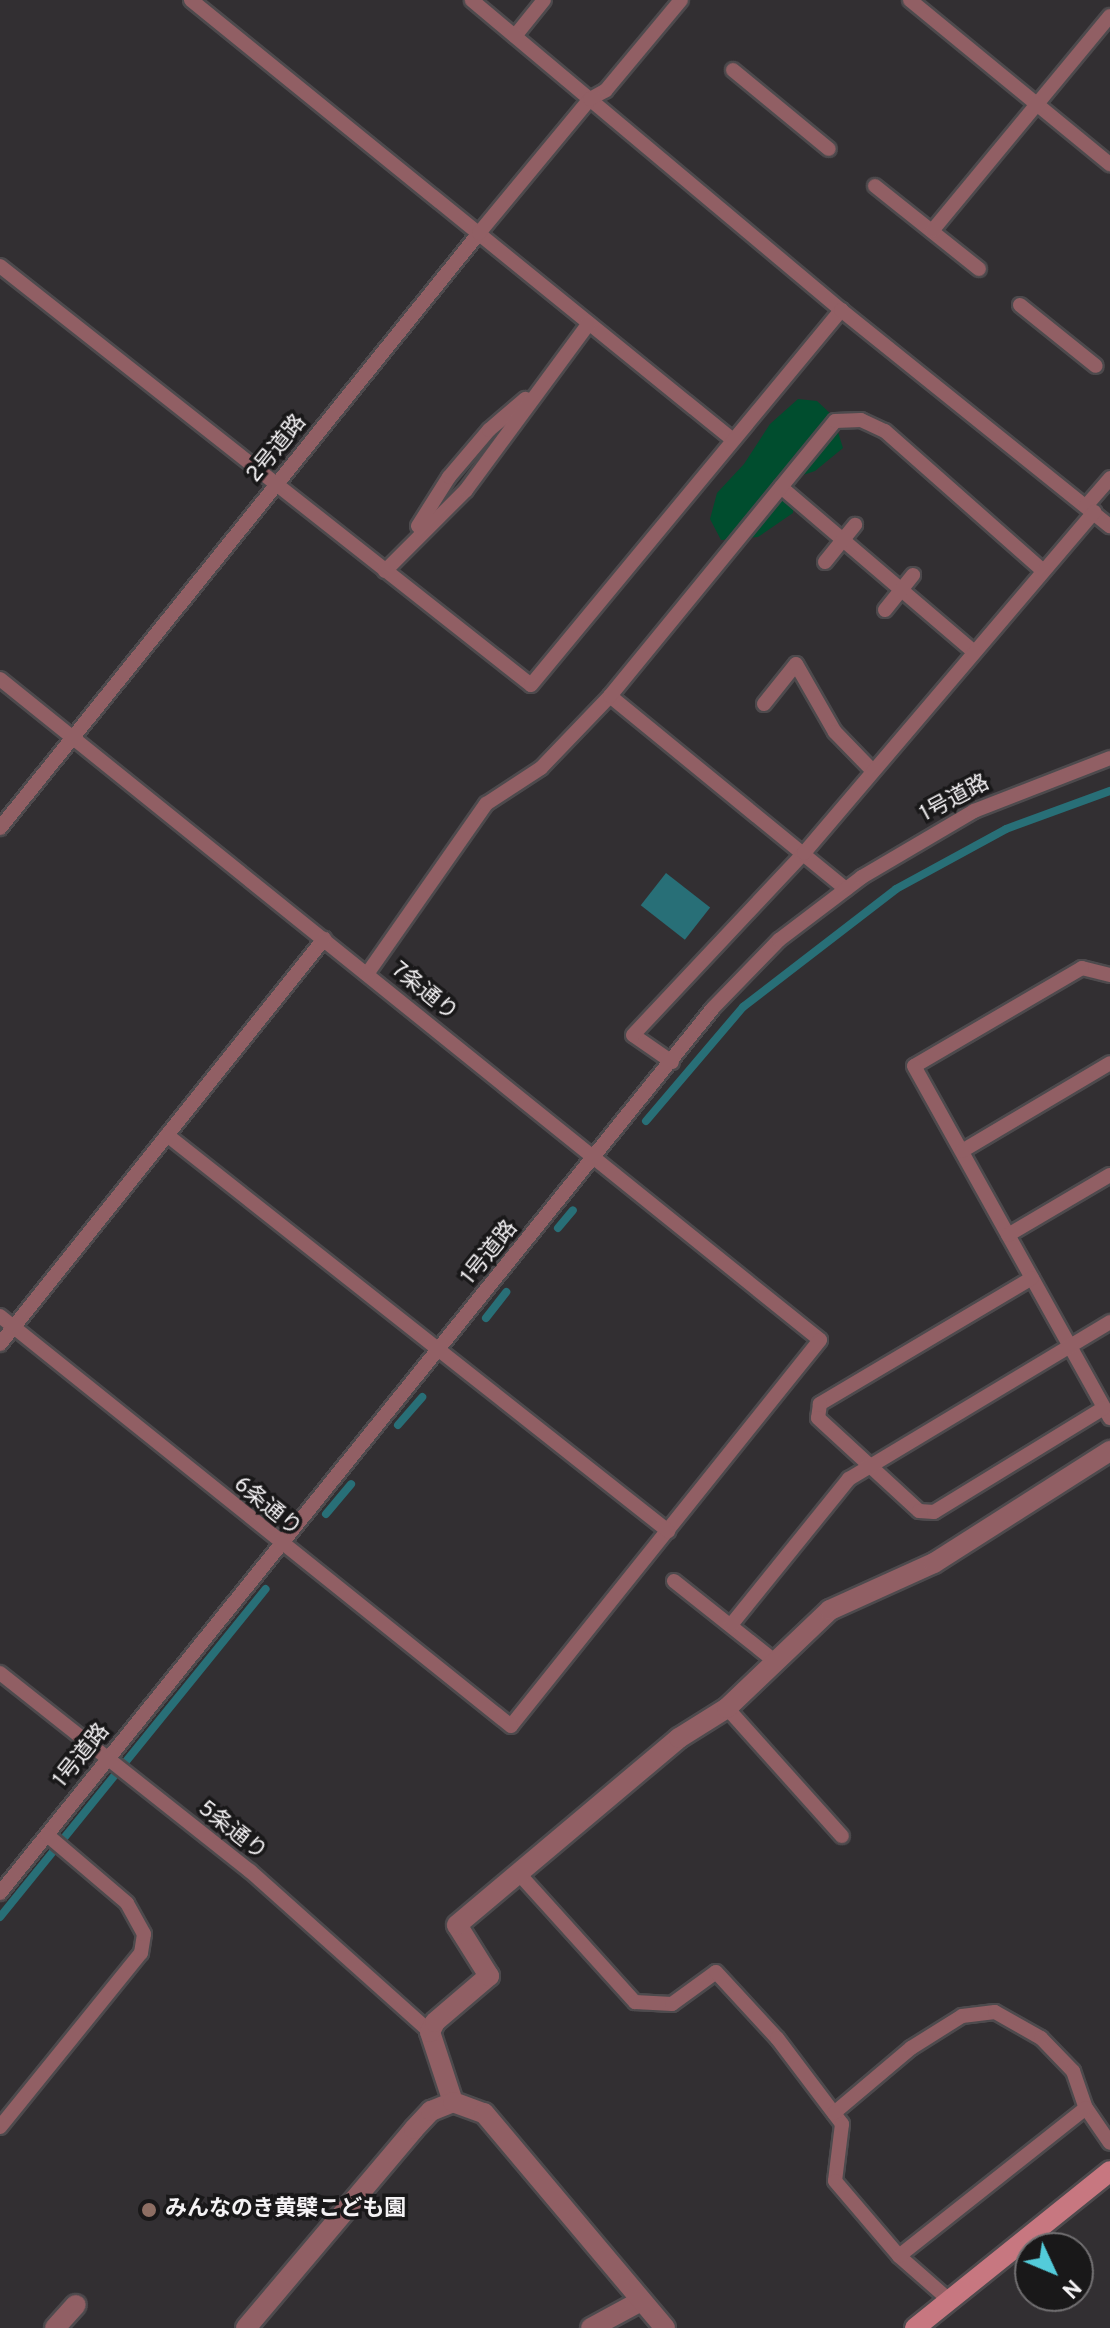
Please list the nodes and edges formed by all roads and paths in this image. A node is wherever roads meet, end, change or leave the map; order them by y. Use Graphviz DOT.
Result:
graph roads {
  1 [pos="191,0"];
  2 [pos="472,0"];
  3 [pos="544,0"];
  4 [pos="681,0"];
  5 [pos="910,0"];
  6 [pos="1107,26"];
  7 [pos="515,36"];
  8 [pos="733,70"];
  9 [pos="590,99"];
  10 [pos="1037,103"];
  11 [pos="829,149"];
  12 [pos="1110,164"];
  13 [pos="875,186"];
  14 [pos="932,231"];
  15 [pos="479,233"];
  16 [pos="0,266"];
  17 [pos="979,269"];
  18 [pos="1020,305"];
  19 [pos="841,310"];
  20 [pos="589,323"];
  21 [pos="1096,366"];
  22 [pos="540,386"];
  23 [pos="733,440"];
  24 [pos="1110,478"];
  25 [pos="276,485"];
  26 [pos="781,487"];
  27 [pos="1090,509"];
  28 [pos="855,525"];
  29 [pos="1110,526"];
  30 [pos="843,540"];
  31 [pos="408,544"];
  32 [pos="825,562"];
  33 [pos="385,571"];
  34 [pos="1043,571"];
  35 [pos="913,575"];
  36 [pos="901,591"];
  37 [pos="885,610"];
  38 [pos="973,651"];
  39 [pos="0,679"];
  40 [pos="610,696"];
  41 [pos="764,704"];
  42 [pos="74,737"];
  43 [pos="1110,758"];
  44 [pos="871,769"];
  45 [pos="0,828"];
  46 [pos="804,853"];
  47 [pos="846,889"];
  48 [pos="324,939"];
  49 [pos="367,974"];
  50 [pos="1110,975"];
  51 [pos="672,1062"];
  52 [pos="1110,1063"];
  53 [pos="167,1135"];
  54 [pos="962,1151"];
  55 [pos="595,1158"];
  56 [pos="1110,1175"];
  57 [pos="1008,1235"];
  58 [pos="1032,1278"];
  59 [pos="0,1316"];
  60 [pos="1110,1322"];
  61 [pos="14,1327"];
  62 [pos="0,1344"];
  63 [pos="1070,1345"];
  64 [pos="441,1349"];
  65 [pos="1107,1413"];
  66 [pos="1110,1451"];
  67 [pos="868,1464"];
  68 [pos="668,1531"];
  69 [pos="283,1548"];
  70 [pos="674,1581"];
  71 [pos="731,1625"];
  72 [pos="776,1662"];
  73 [pos="0,1673"];
  74 [pos="727,1708"];
  75 [pos="107,1762"];
  76 [pos="49,1836"];
  77 [pos="842,1836"];
  78 [pos="521,1876"];
  79 [pos="0,1893"];
  80 [pos="430,2032"];
  81 [pos="453,2102"];
  82 [pos="1086,2108"];
  83 [pos="834,2113"];
  84 [pos="0,2127"];
  85 [pos="1110,2143"];
  86 [pos="1110,2171"];
  87 [pos="899,2256"];
  88 [pos="947,2298"];
  89 [pos="641,2301"];
  90 [pos="76,2305"];
  91 [pos="55,2328"];
  92 [pos="246,2328"];
  93 [pos="591,2328"];
  94 [pos="665,2328"];
  95 [pos="915,2328"];
  1 -- 15 [label="lane"];
  2 -- 7 [label="lane"];
  3 -- 7 [label="lane"];
  4 -- 9 [label="lane, 2号道路"];
  5 -- 10 [label="lane"];
  6 -- 10 [label="lane"];
  7 -- 9 [label="lane"];
  8 -- 11 [label="lane"];
  9 -- 15 [label="lane, 2号道路"];
  9 -- 19 [label="lane"];
  10 -- 12 [label="lane"];
  10 -- 14 [label="lane"];
  13 -- 14 [label="lane"];
  14 -- 17 [label="lane"];
  15 -- 20 [label="lane"];
  15 -- 25 [label="lane, 2号道路"];
  16 -- 25 [label="lane"];
  18 -- 21 [label="lane"];
  19 -- 23 [label="lane"];
  19 -- 27 [label="lane"];
  20 -- 22 [label="lane"];
  20 -- 23 [label="lane"];
  22 -- 31 [label="lane"];
  22 -- 31 [label="lane"];
  23 -- 33 [label="lane"];
  24 -- 27 [label="lane"];
  25 -- 33 [label="lane"];
  25 -- 42 [label="lane, 2号道路"];
  26 -- 30 [label="lane"];
  26 -- 34 [label="lane"];
  26 -- 40 [label="lane"];
  27 -- 29 [label="lane"];
  27 -- 34 [label="lane"];
  28 -- 30 [label="lane"];
  30 -- 32 [label="lane"];
  30 -- 36 [label="lane"];
  31 -- 33 [label="lane"];
  34 -- 38 [label="lane"];
  35 -- 36 [label="lane"];
  36 -- 37 [label="lane"];
  36 -- 38 [label="lane"];
  38 -- 44 [label="lane"];
  39 -- 42 [label="lane, 7条通り"];
  40 -- 46 [label="lane"];
  40 -- 49 [label="lane"];
  41 -- 44 [label="lane"];
  42 -- 45 [label="lane, 2号道路"];
  42 -- 48 [label="lane, 7条通り"];
  43 -- 47 [label="lane, 1号道路"];
  44 -- 46 [label="lane"];
  46 -- 47 [label="lane"];
  46 -- 51 [label="lane"];
  47 -- 51 [label="lane, 1号道路"];
  48 -- 49 [label="lane, 7条通り"];
  48 -- 53 [label="lane"];
  49 -- 55 [label="lane, 7条通り"];
  50 -- 54 [label="lane"];
  51 -- 55 [label="lane, 1号道路"];
  52 -- 54 [label="lane"];
  53 -- 61 [label="lane"];
  53 -- 64 [label="lane"];
  54 -- 57 [label="lane"];
  55 -- 64 [label="lane, 1号道路"];
  55 -- 68 [label="lane, 7条通り"];
  56 -- 57 [label="lane"];
  57 -- 58 [label="lane"];
  58 -- 63 [label="lane"];
  58 -- 67 [label="lane"];
  59 -- 61 [label="lane, 6条通り"];
  60 -- 63 [label="lane"];
  61 -- 62 [label="lane"];
  61 -- 69 [label="lane, 6条通り"];
  63 -- 65 [label="lane"];
  63 -- 67 [label="lane"];
  64 -- 68 [label="lane"];
  64 -- 69 [label="lane, 1号道路"];
  65 -- 67 [label="lane"];
  66 -- 72 [label="street"];
  67 -- 71 [label="lane"];
  68 -- 69 [label="lane, 6条通り"];
  69 -- 75 [label="lane, 1号道路"];
  70 -- 71 [label="lane"];
  71 -- 72 [label="lane"];
  72 -- 74 [label="street"];
  73 -- 75 [label="lane, 5条通り"];
  74 -- 77 [label="lane"];
  74 -- 78 [label="street"];
  75 -- 76 [label="lane, 1号道路"];
  75 -- 80 [label="lane, 5条通り"];
  76 -- 79 [label="lane, 1号道路"];
  76 -- 84 [label="lane"];
  78 -- 80 [label="street"];
  78 -- 83 [label="lane"];
  80 -- 81 [label="street"];
  81 -- 89 [label="street"];
  81 -- 92 [label="street"];
  82 -- 83 [label="lane"];
  82 -- 85 [label="lane"];
  82 -- 87 [label="lane"];
  83 -- 87 [label="lane"];
  86 -- 88 [label="main road"];
  87 -- 88 [label="lane"];
  88 -- 95 [label="main road"];
  89 -- 93 [label="street"];
  89 -- 94 [label="street"];
  90 -- 91 [label="street"];
}
